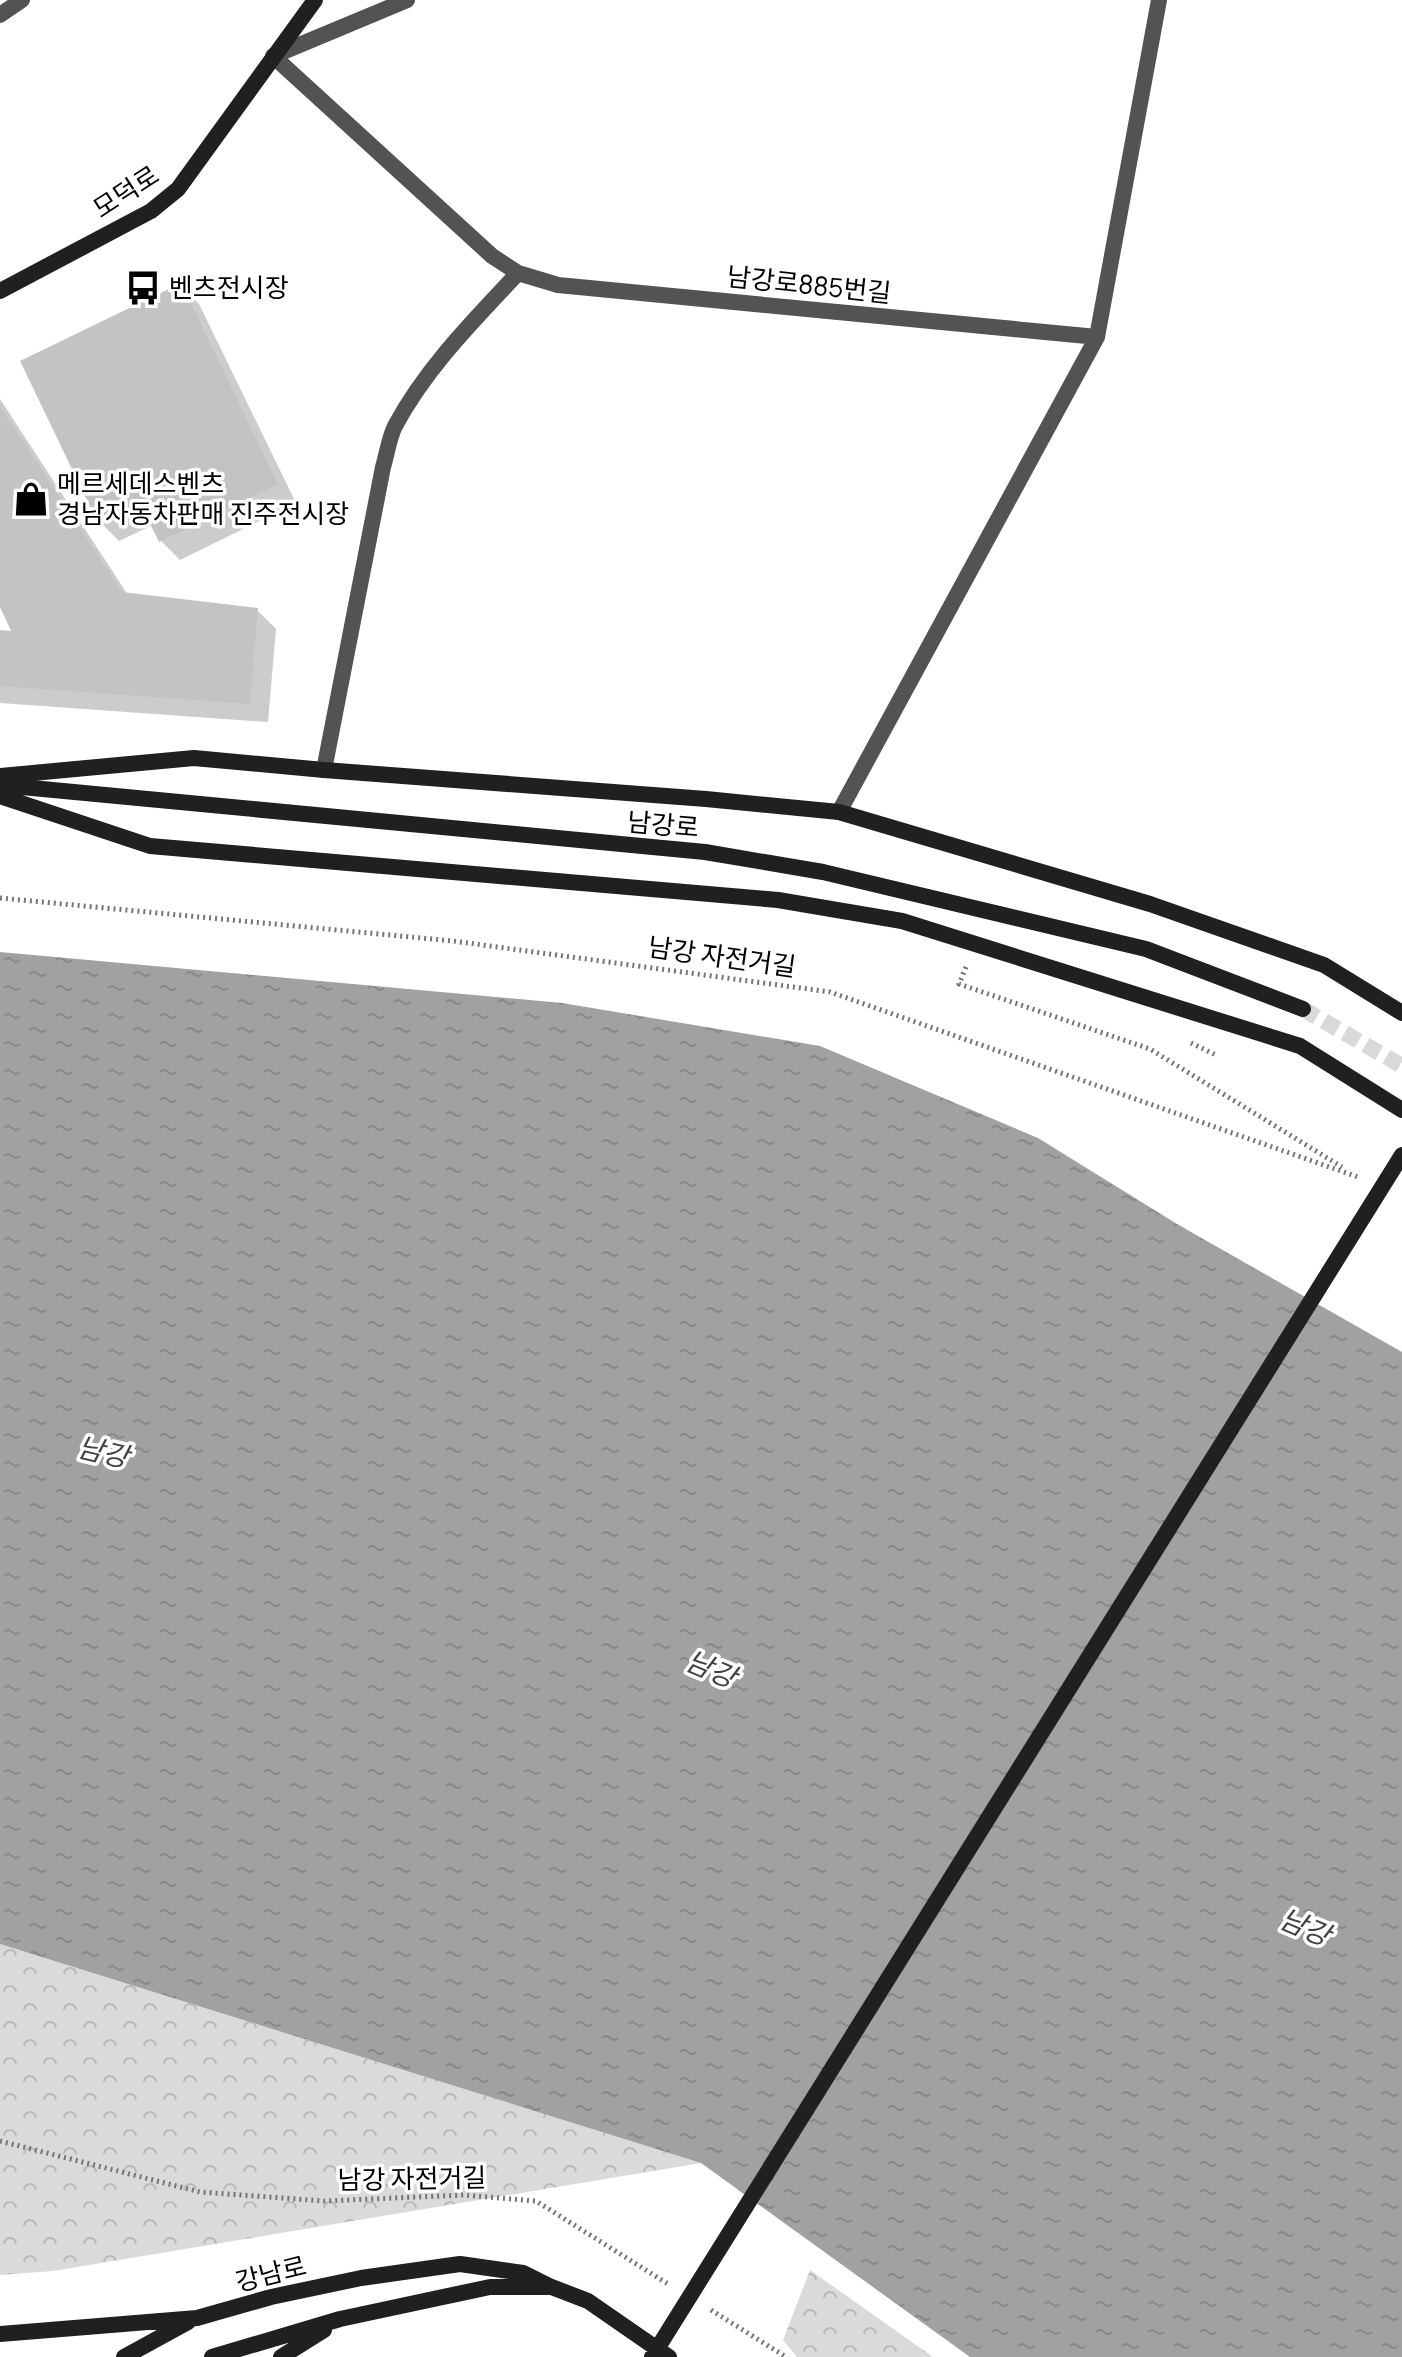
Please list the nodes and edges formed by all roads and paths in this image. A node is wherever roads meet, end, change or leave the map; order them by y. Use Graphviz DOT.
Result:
graph roads {
  1 [pos="22,0"];
  2 [pos="315,0"];
  3 [pos="407,0"];
  4 [pos="1159,0"];
  5 [pos="0,15"];
  6 [pos="273,56"];
  7 [pos="518,273"];
  8 [pos="0,291"];
  9 [pos="1097,337"];
  10 [pos="324,770"];
  11 [pos="0,776"];
  12 [pos="0,785"];
  13 [pos="0,796"];
  14 [pos="839,812"];
  15 [pos="0,898"];
  16 [pos="980,972"];
  17 [pos="1303,1009"];
  18 [pos="1402,1013"];
  19 [pos="1181,1038"];
  20 [pos="1216,1055"];
  21 [pos="1402,1110"];
  22 [pos="1402,1155"];
  23 [pos="1353,1174"];
  24 [pos="1365,1182"];
  25 [pos="0,2141"];
  26 [pos="549,2286"];
  27 [pos="680,2291"];
  28 [pos="707,2308"];
  29 [pos="197,2318"];
  30 [pos="340,2319"];
  31 [pos="0,2334"];
  32 [pos="124,2357"];
  33 [pos="212,2357"];
  34 [pos="281,2357"];
  35 [pos="652,2357"];
  36 [pos="669,2357"];
  37 [pos="786,2357"];
  1 -- 5 [label="street"];
  2 -- 6 [label="street, 모덕로"];
  3 -- 6 [label="street"];
  4 -- 9 [label="street"];
  6 -- 7 [label="street"];
  6 -- 8 [label="street, 모덕로"];
  7 -- 9 [label="street, 남강로885번길"];
  7 -- 10 [label="street"];
  9 -- 14 [label="street"];
  10 -- 11 [label="street"];
  10 -- 14 [label="street"];
  12 -- 17 [label="street, 남강로"];
  13 -- 21 [label="street"];
  14 -- 18 [label="street"];
  15 -- 23 [label="path, 남강 자전거길"];
  16 -- 23 [label="path"];
  19 -- 20 [label="path"];
  22 -- 35 [label="street"];
  23 -- 24 [label="path, 남강 자전거길"];
  25 -- 27 [label="path, 남강 자전거길"];
  26 -- 29 [label="street, 강남로"];
  26 -- 30 [label="street, 강남로"];
  26 -- 36 [label="street, 강남로"];
  28 -- 37 [label="path"];
  29 -- 31 [label="street, 강남로"];
  29 -- 32 [label="street"];
  30 -- 33 [label="street, 강남로"];
  30 -- 34 [label="street"];
}
